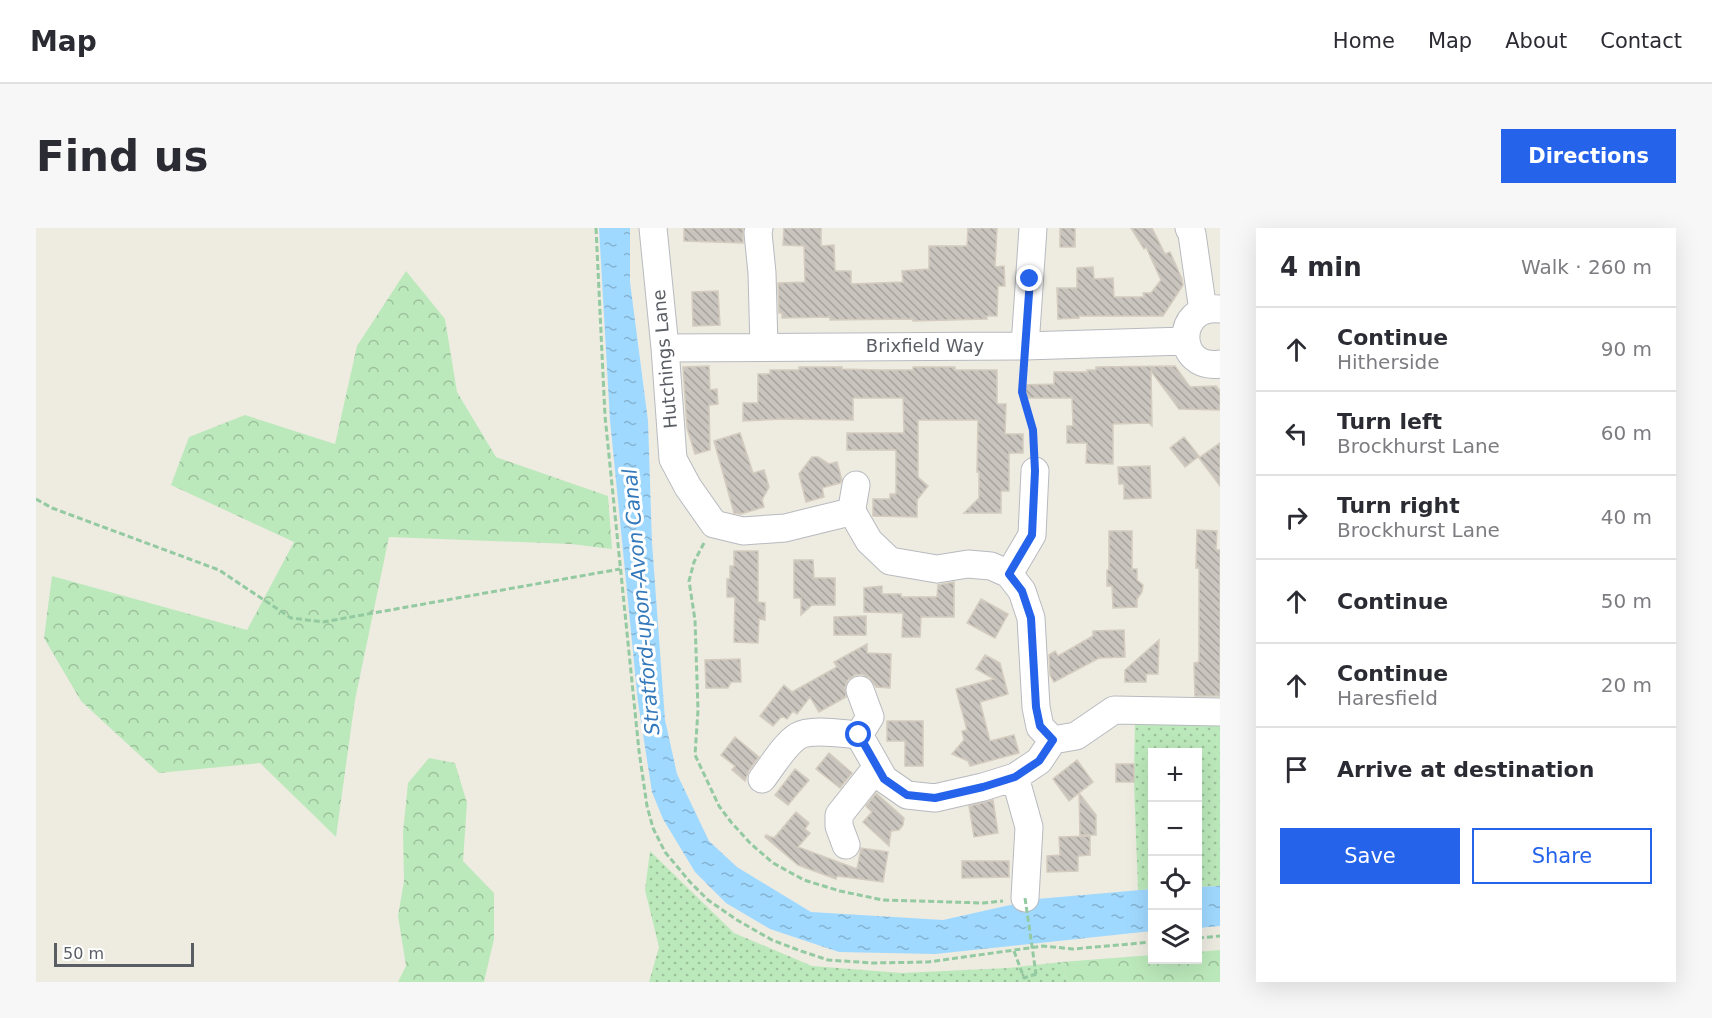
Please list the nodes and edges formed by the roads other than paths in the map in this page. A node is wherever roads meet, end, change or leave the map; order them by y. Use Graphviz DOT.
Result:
graph roads {
  1 [pos="653,228"];
  2 [pos="759,228"];
  3 [pos="1033,228"];
  4 [pos="1194,230"];
  5 [pos="1211,310"];
  6 [pos="1185,341"];
  7 [pos="1025,346"];
  8 [pos="764,347"];
  9 [pos="665,348"];
  10 [pos="1220,364"];
  11 [pos="1035,471"];
  12 [pos="856,485"];
  13 [pos="852,514"];
  14 [pos="1009,574"];
  15 [pos="861,690"];
  16 [pos="1220,712"];
  17 [pos="859,735"];
  18 [pos="1053,740"];
  19 [pos="877,766"];
  20 [pos="1015,777"];
  21 [pos="762,779"];
  22 [pos="846,845"];
  23 [pos="1025,898"];
  1 -- 9 [label="street, Hutchings Lane"];
  2 -- 8 [label="street"];
  3 -- 7 [label="street"];
  4 -- 5 [label="street"];
  5 -- 6 [label="street"];
  6 -- 7 [label="street, Brixfield Way"];
  6 -- 10 [label="street"];
  7 -- 8 [label="street, Brixfield Way"];
  8 -- 9 [label="street, Brixfield Way"];
  9 -- 13 [label="street, Hutchings Lane"];
  11 -- 14 [label="street"];
  12 -- 13 [label="street"];
  13 -- 14 [label="street"];
  14 -- 18 [label="street"];
  15 -- 17 [label="street"];
  16 -- 18 [label="street"];
  17 -- 19 [label="street"];
  17 -- 21 [label="street"];
  18 -- 20 [label="street"];
  19 -- 20 [label="street"];
  19 -- 22 [label="street"];
  20 -- 23 [label="street"];
}
